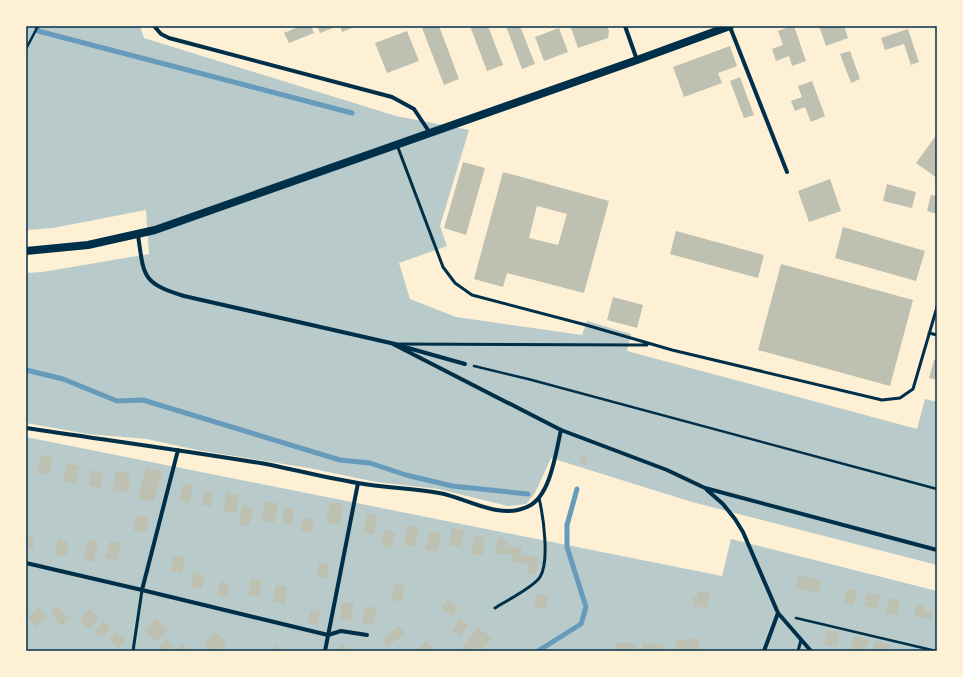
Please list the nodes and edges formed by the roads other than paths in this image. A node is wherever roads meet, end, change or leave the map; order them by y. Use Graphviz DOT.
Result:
graph roads {
  1 [pos="154,26"];
  2 [pos="625,26"];
  3 [pos="730,26"];
  4 [pos="637,60"];
  5 [pos="430,133"];
  6 [pos="397,145"];
  7 [pos="787,172"];
  8 [pos="138,235"];
  9 [pos="26,251"];
  10 [pos="937,307"];
  11 [pos="929,333"];
  12 [pos="937,336"];
  13 [pos="393,344"];
  14 [pos="652,345"];
  15 [pos="465,364"];
  16 [pos="26,428"];
  17 [pos="561,430"];
  18 [pos="178,450"];
  19 [pos="358,483"];
  20 [pos="705,488"];
  21 [pos="539,498"];
  22 [pos="937,550"];
  23 [pos="26,564"];
  24 [pos="142,590"];
  25 [pos="495,608"];
  26 [pos="778,613"];
  27 [pos="328,635"];
  28 [pos="367,635"];
  29 [pos="801,640"];
  30 [pos="133,651"];
  31 [pos="325,651"];
  32 [pos="764,651"];
  33 [pos="798,651"];
  34 [pos="811,651"];
  1 -- 5 [label="street"];
  2 -- 4 [label="street"];
  3 -- 4 [label="main road"];
  3 -- 7 [label="street"];
  4 -- 5 [label="main road"];
  5 -- 6 [label="main road"];
  6 -- 8 [label="main road"];
  6 -- 14 [label="lane"];
  8 -- 9 [label="main road"];
  8 -- 13 [label="street"];
  10 -- 11 [label="lane"];
  11 -- 12 [label="lane"];
  11 -- 14 [label="lane"];
  13 -- 14 [label="lane"];
  13 -- 15 [label="street"];
  13 -- 17 [label="street"];
  16 -- 18 [label="street"];
  17 -- 20 [label="street"];
  17 -- 21 [label="street"];
  18 -- 19 [label="street"];
  18 -- 24 [label="street"];
  19 -- 21 [label="street"];
  19 -- 27 [label="street"];
  20 -- 22 [label="street"];
  20 -- 26 [label="street"];
  21 -- 25 [label="lane"];
  23 -- 24 [label="street"];
  24 -- 27 [label="street"];
  24 -- 30 [label="lane"];
  26 -- 29 [label="street"];
  26 -- 32 [label="street"];
  27 -- 28 [label="street"];
  27 -- 31 [label="street"];
  29 -- 33 [label="lane"];
  29 -- 34 [label="street"];
}
